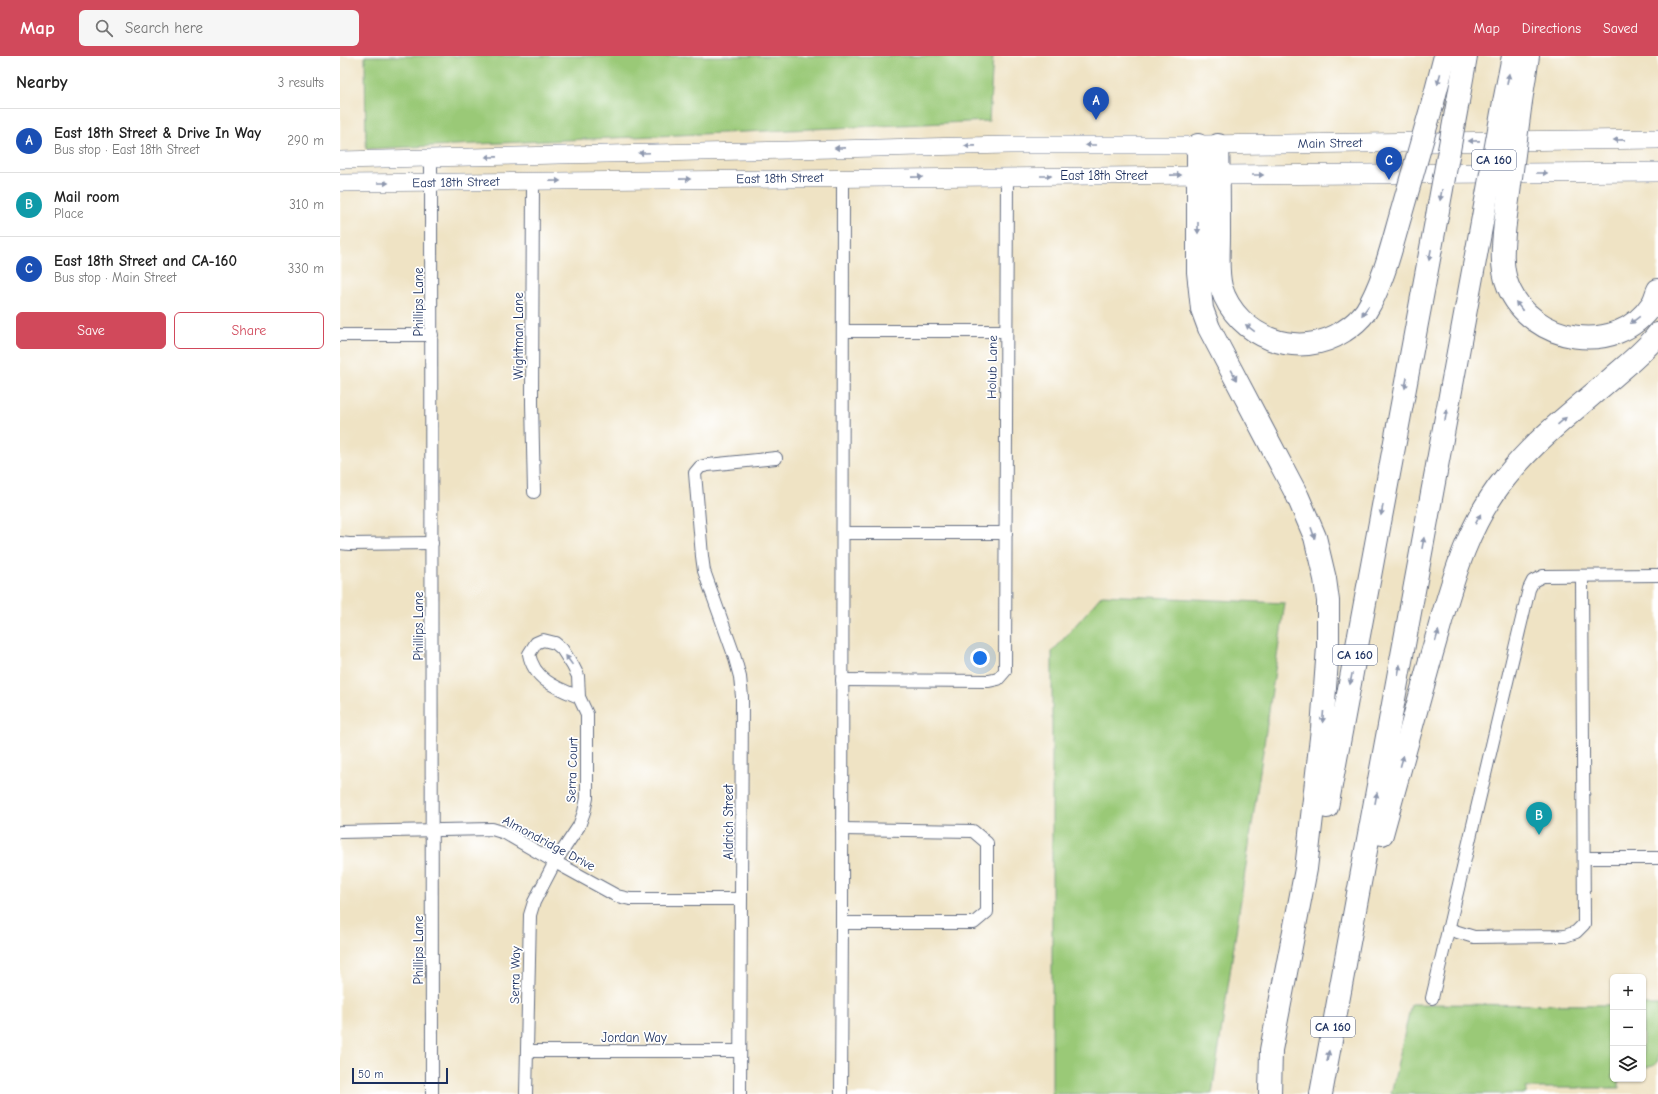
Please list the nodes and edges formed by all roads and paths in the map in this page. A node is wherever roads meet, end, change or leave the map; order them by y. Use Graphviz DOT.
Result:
graph roads {
  1 [pos="1445,56"];
  2 [pos="1466,56"];
  3 [pos="1513,56"];
  4 [pos="1528,56"];
  5 [pos="1512,101"];
  6 [pos="1658,139"];
  7 [pos="1208,145"];
  8 [pos="431,159"];
  9 [pos="340,160"];
  10 [pos="1658,172"];
  11 [pos="1198,175"];
  12 [pos="1219,175"];
  13 [pos="1007,176"];
  14 [pos="843,178"];
  15 [pos="533,181"];
  16 [pos="340,183"];
  17 [pos="432,183"];
  18 [pos="1658,290"];
  19 [pos="1006,330"];
  20 [pos="844,331"];
  21 [pos="1658,334"];
  22 [pos="340,335"];
  23 [pos="432,335"];
  24 [pos="776,458"];
  25 [pos="534,492"];
  26 [pos="843,533"];
  27 [pos="1006,533"];
  28 [pos="340,543"];
  29 [pos="432,543"];
  30 [pos="1582,576"];
  31 [pos="1658,576"];
  32 [pos="842,680"];
  33 [pos="580,696"];
  34 [pos="842,829"];
  35 [pos="432,830"];
  36 [pos="340,832"];
  37 [pos="1584,858"];
  38 [pos="1658,858"];
  39 [pos="555,862"];
  40 [pos="741,899"];
  41 [pos="842,923"];
  42 [pos="1448,929"];
  43 [pos="1346,960"];
  44 [pos="1432,998"];
  45 [pos="527,1051"];
  46 [pos="740,1051"];
  47 [pos="432,1094"];
  48 [pos="526,1094"];
  49 [pos="740,1094"];
  50 [pos="841,1094"];
  51 [pos="1270,1094"];
  52 [pos="1274,1094"];
  53 [pos="1321,1094"];
  1 -- 12 [label="highway, one-way, bridge"];
  2 -- 52 [label="highway, CA 160, one-way, bridge"];
  5 -- 3 [label="highway, CA 160, one-way"];
  4 -- 5 [label="highway"];
  18 -- 5 [label="highway, one-way, bridge"];
  43 -- 5 [label="highway, CA 160, one-way, bridge"];
  6 -- 7 [label="main road, Main Street, one-way"];
  7 -- 8 [label="main road, East 18th Street, one-way"];
  7 -- 11 [label="highway"];
  7 -- 12 [label="highway"];
  8 -- 9 [label="main road, East 18th Street"];
  8 -- 17 [label="street, Phillips Lane"];
  12 -- 10 [label="main road, one-way"];
  11 -- 12 [label="main road, East 18th Street"];
  13 -- 11 [label="main road, East 18th Street, one-way"];
  11 -- 51 [label="highway, one-way"];
  14 -- 13 [label="main road, East 18th Street, one-way"];
  13 -- 19 [label="street, Holub Lane"];
  15 -- 14 [label="main road, East 18th Street, one-way"];
  14 -- 20 [label="street"];
  15 -- 17 [label="main road, East 18th Street"];
  15 -- 25 [label="street, Wightman Lane"];
  16 -- 17 [label="main road, East 18th Street, one-way"];
  17 -- 23 [label="street, Phillips Lane"];
  19 -- 20 [label="street"];
  19 -- 27 [label="street, Holub Lane"];
  20 -- 26 [label="street"];
  43 -- 21 [label="highway, one-way"];
  22 -- 23 [label="street"];
  23 -- 29 [label="street, Phillips Lane"];
  24 -- 40 [label="street, Aldrich Street"];
  26 -- 27 [label="street"];
  26 -- 32 [label="street"];
  27 -- 32 [label="street, Holub Lane"];
  28 -- 29 [label="street"];
  29 -- 35 [label="street, Phillips Lane"];
  30 -- 31 [label="street"];
  30 -- 37 [label="street"];
  30 -- 42 [label="street"];
  32 -- 34 [label="street"];
  33 -- 33 [label="street, Serra Court, one-way"];
  33 -- 39 [label="street, Serra Court"];
  34 -- 41 [label="street"];
  34 -- 41 [label="street"];
  35 -- 36 [label="street, Almondridge Drive"];
  35 -- 39 [label="street, Almondridge Drive"];
  35 -- 47 [label="street, Phillips Lane"];
  37 -- 38 [label="street"];
  37 -- 42 [label="street"];
  39 -- 40 [label="street, Almondridge Drive"];
  39 -- 45 [label="street, Serra Way"];
  40 -- 46 [label="street, Aldrich Street"];
  41 -- 50 [label="street"];
  42 -- 44 [label="street"];
  53 -- 43 [label="highway, CA 160, one-way"];
  45 -- 46 [label="street, Jordan Way"];
  45 -- 48 [label="street, Serra Way"];
  46 -- 49 [label="street, Aldrich Street"];
}
